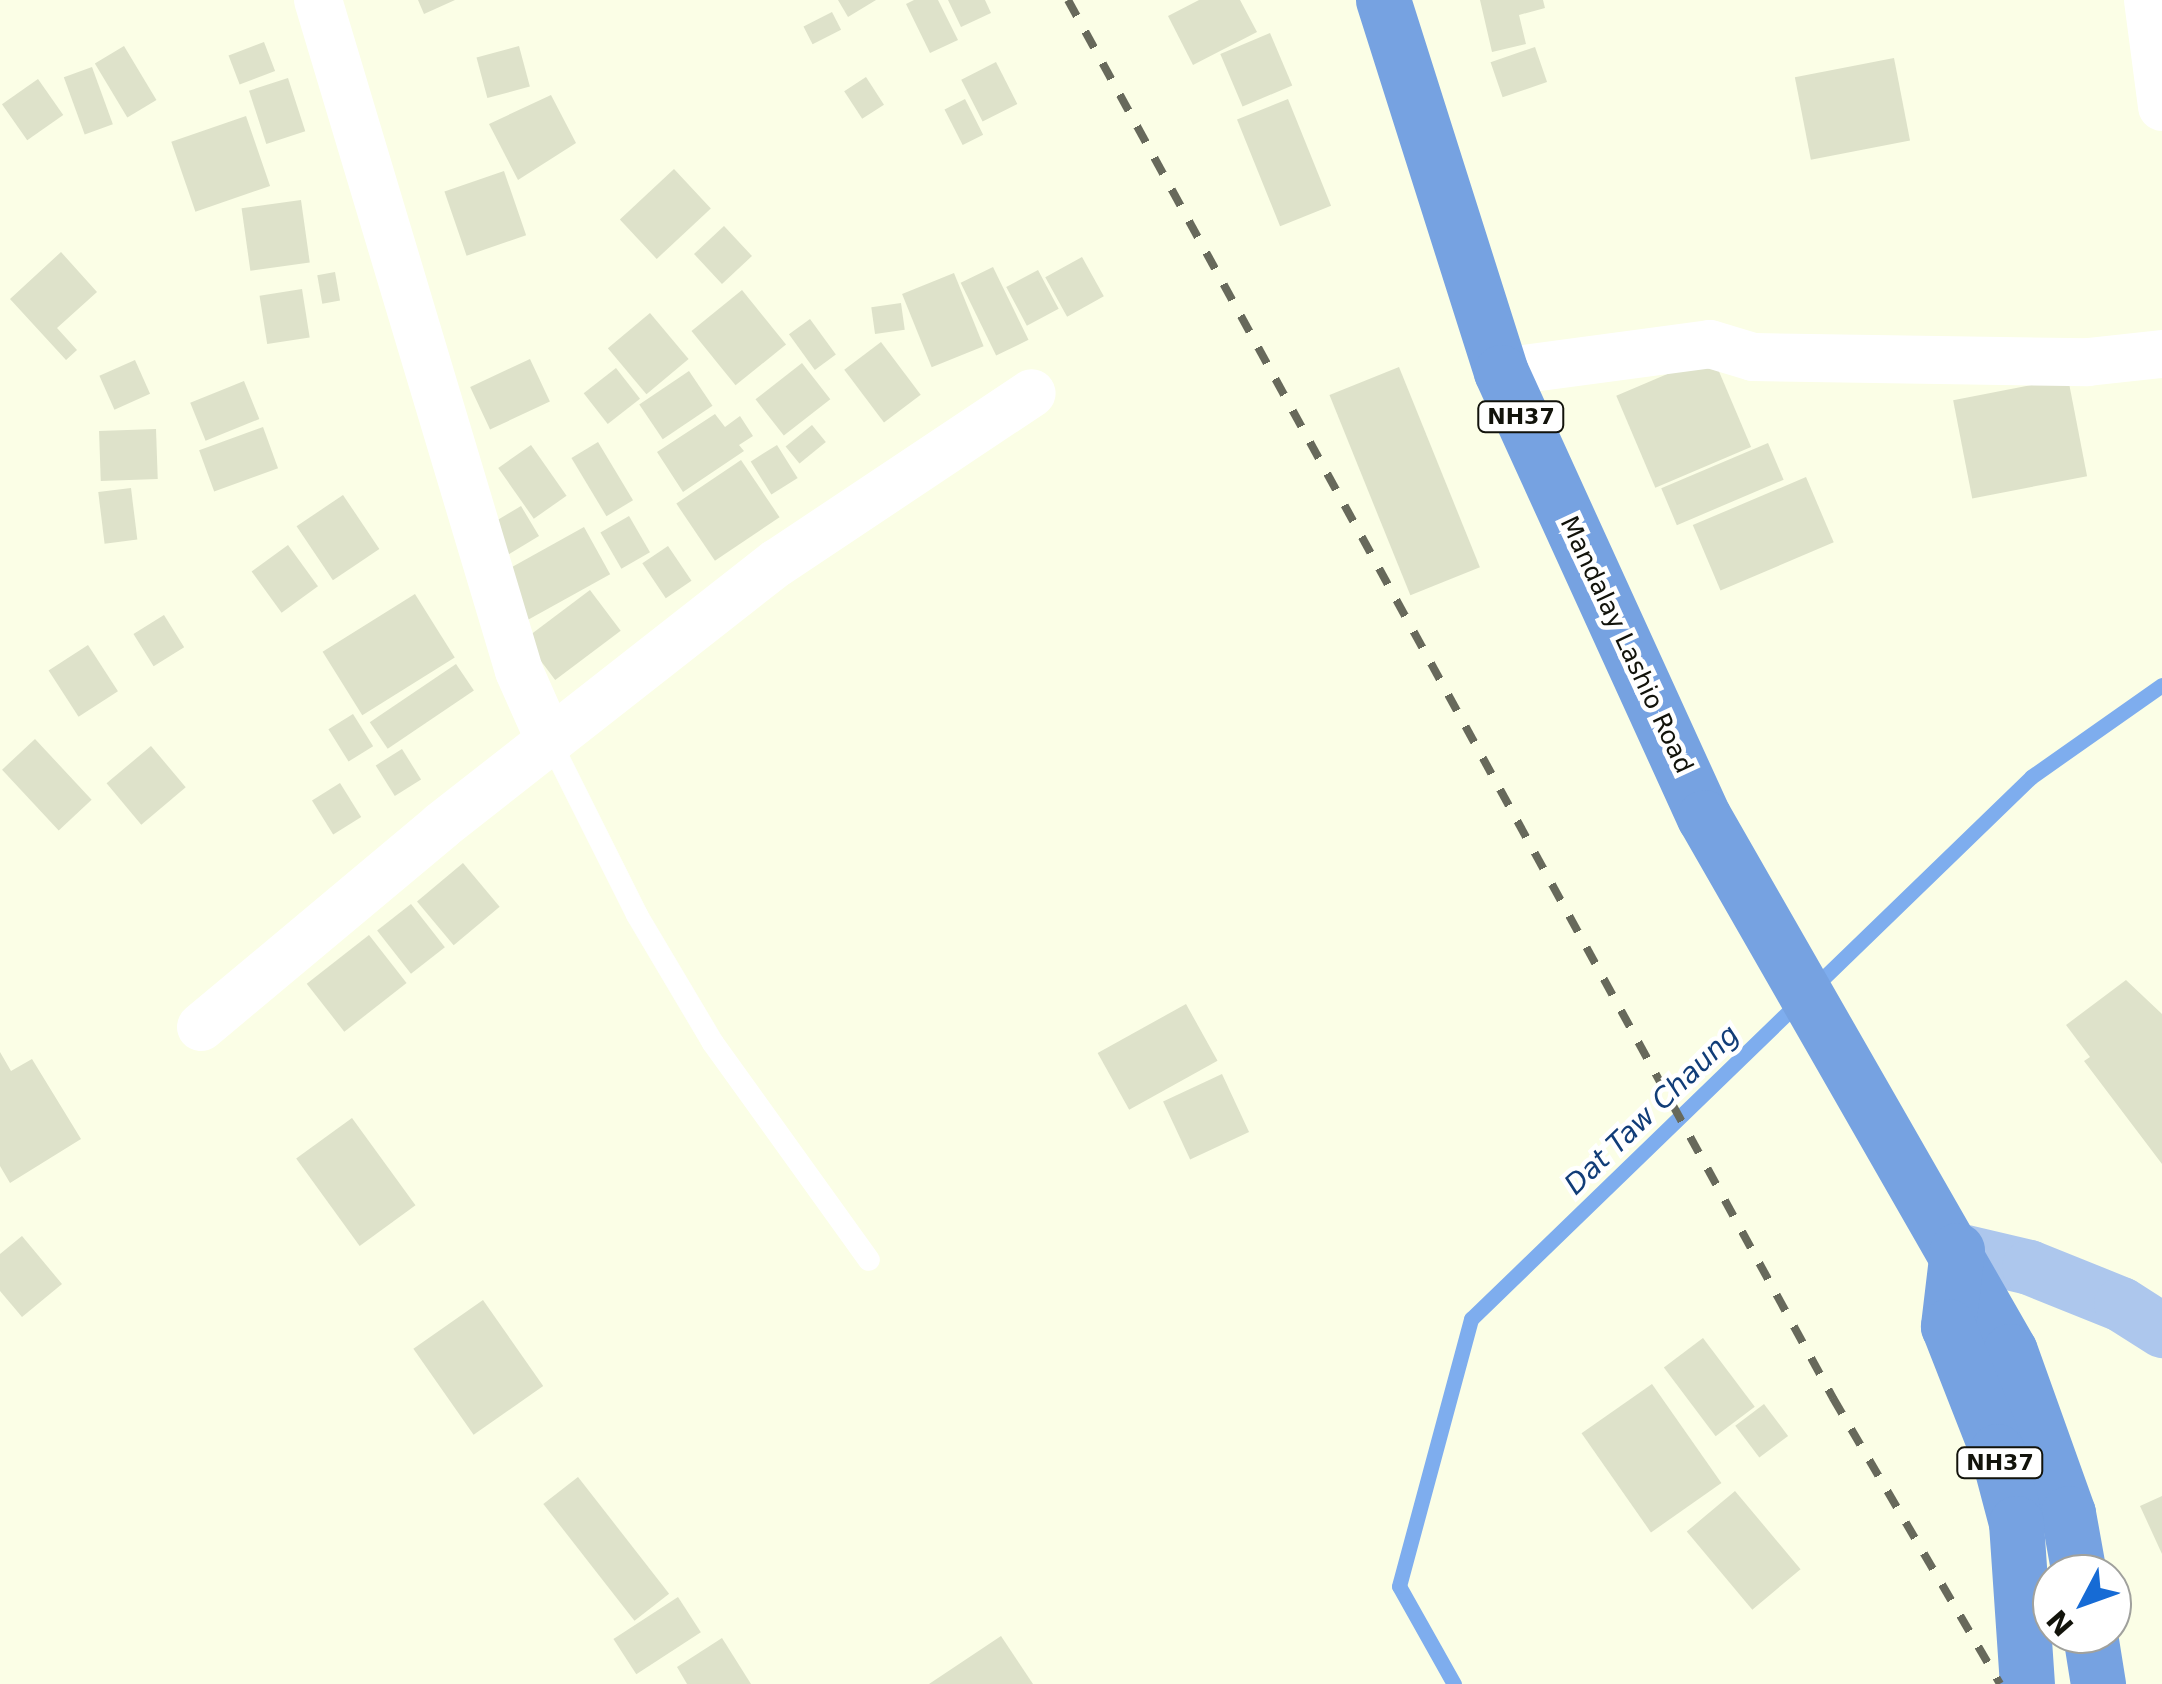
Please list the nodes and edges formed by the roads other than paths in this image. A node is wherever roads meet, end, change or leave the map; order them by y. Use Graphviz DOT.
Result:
graph roads {
  1 [pos="318,0"];
  2 [pos="1383,0"];
  3 [pos="2148,0"];
  4 [pos="2162,107"];
  5 [pos="2162,354"];
  6 [pos="1501,372"];
  7 [pos="1032,392"];
  8 [pos="550,741"];
  9 [pos="201,1026"];
  10 [pos="1957,1250"];
  11 [pos="869,1260"];
  12 [pos="2162,1330"];
  13 [pos="2076,1554"];
  14 [pos="2093,1654"];
  15 [pos="2027,1684"];
  16 [pos="2098,1684"];
  1 -- 8 [label="street"];
  2 -- 6 [label="highway, Mandalay Lashio Road / NH37"];
  3 -- 4 [label="street"];
  5 -- 6 [label="street"];
  6 -- 10 [label="highway, Mandalay Lashio Road / NH37"];
  7 -- 8 [label="street"];
  8 -- 9 [label="street"];
  8 -- 11 [label="lane"];
  10 -- 12 [label="main road"];
  10 -- 13 [label="highway, Mandalay Lashio Road / NH37"];
  10 -- 15 [label="highway, NH37"];
  14 -- 16 [label="highway"];
}
